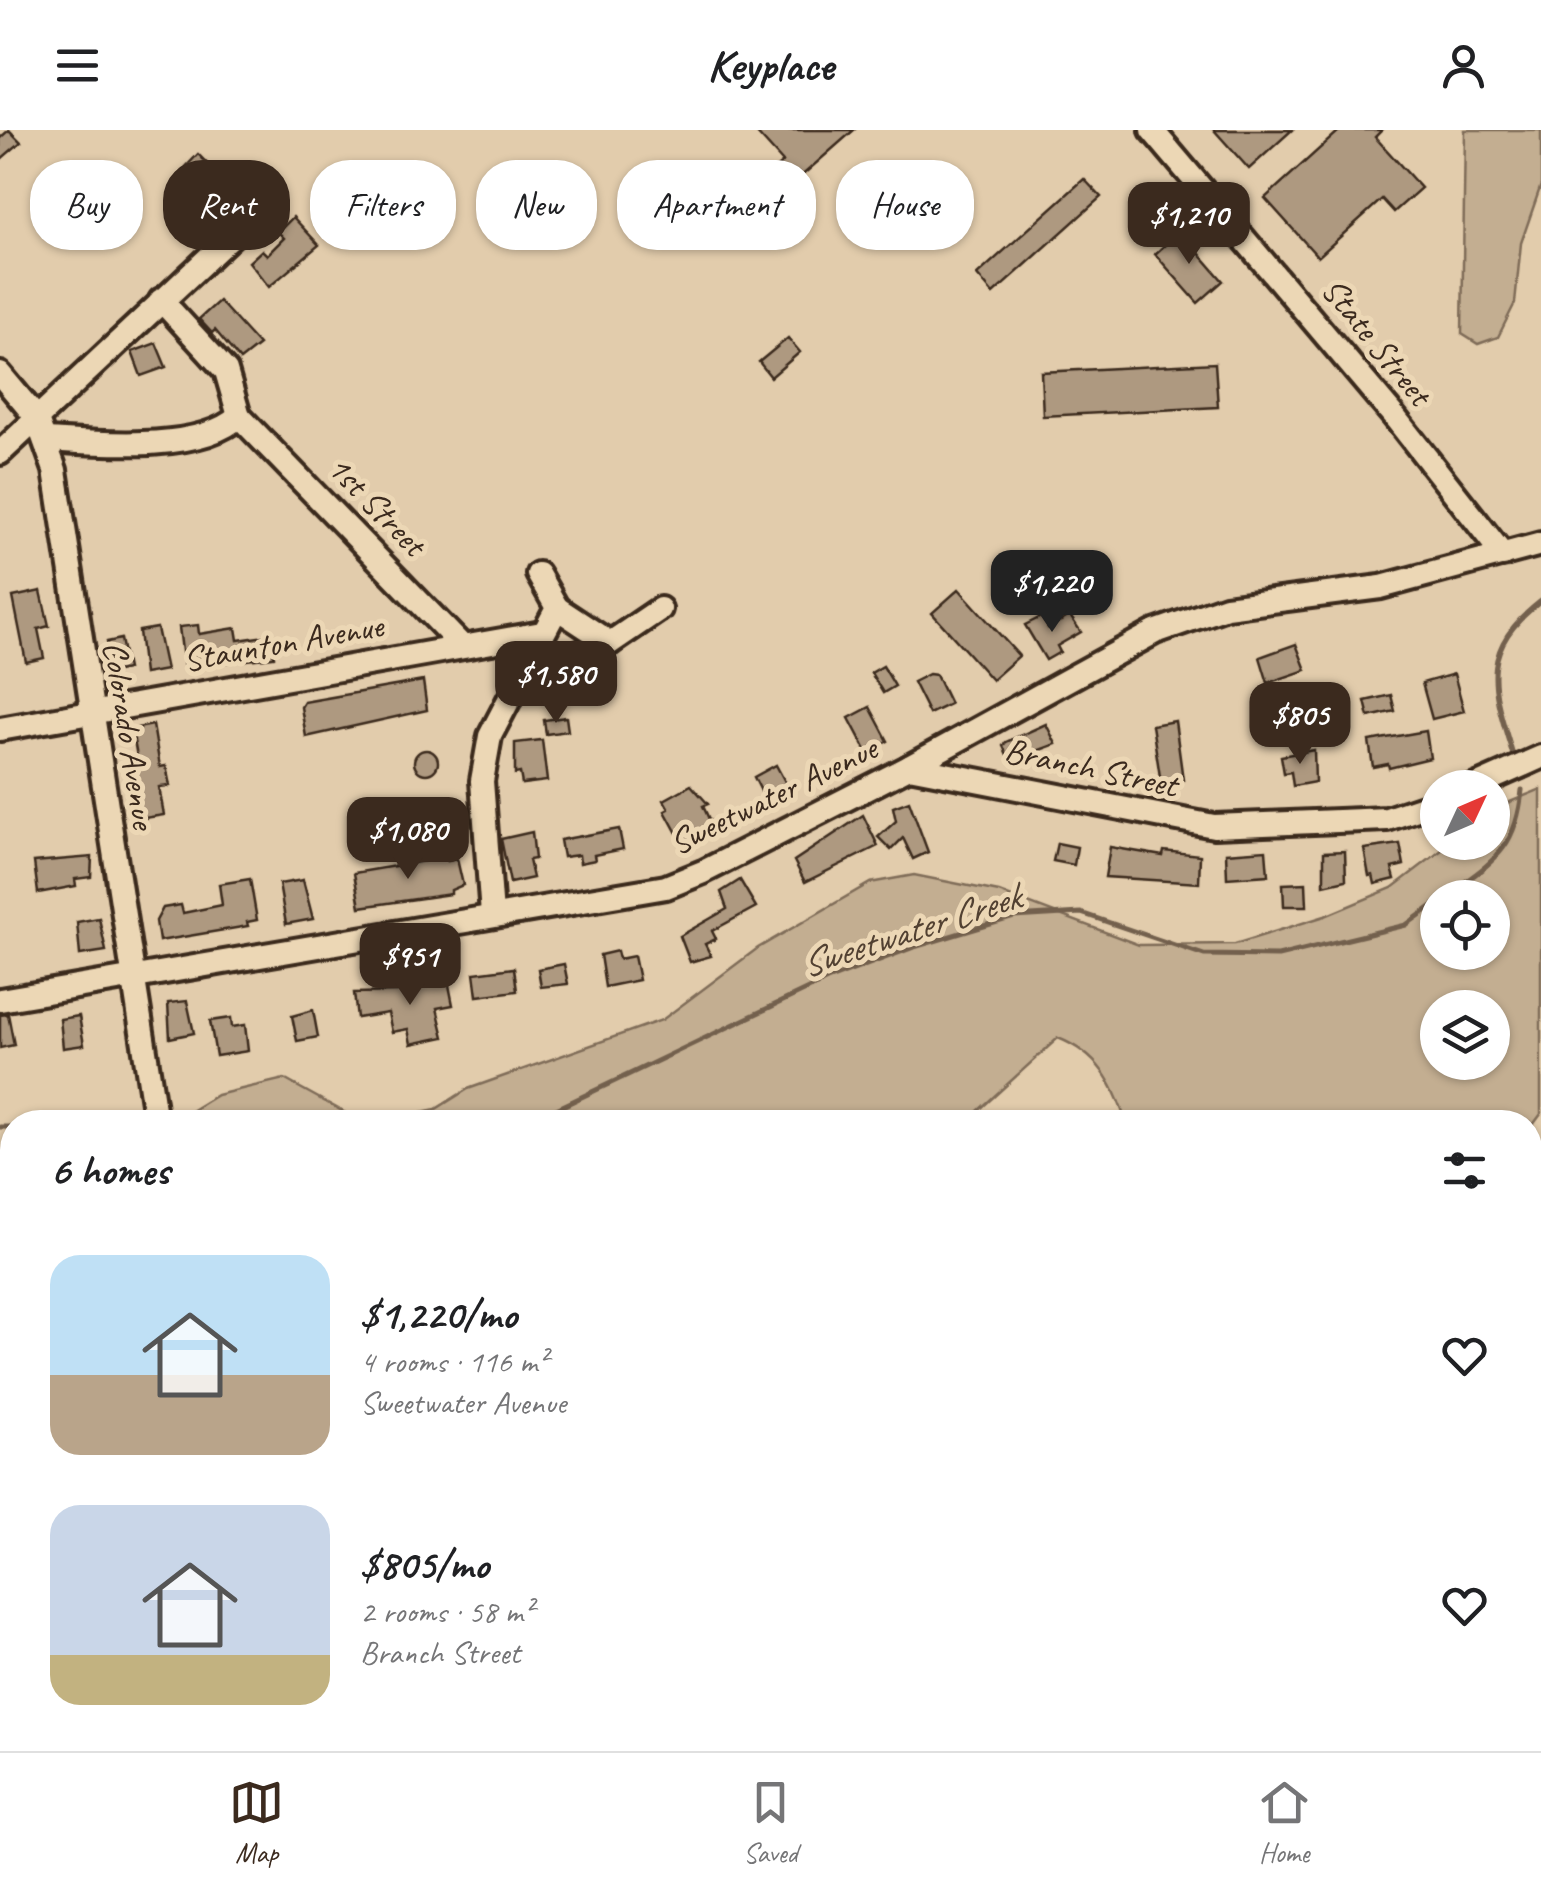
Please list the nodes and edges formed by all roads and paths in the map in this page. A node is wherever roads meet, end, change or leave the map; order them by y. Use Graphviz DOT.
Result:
graph roads {
  1 [pos="1152,130"];
  2 [pos="215,250"];
  3 [pos="161,300"];
  4 [pos="0,374"];
  5 [pos="239,416"];
  6 [pos="36,418"];
  7 [pos="47,440"];
  8 [pos="0,453"];
  9 [pos="1541,544"];
  10 [pos="1504,555"];
  11 [pos="538,574"];
  12 [pos="557,608"];
  13 [pos="660,608"];
  14 [pos="542,633"];
  15 [pos="610,643"];
  16 [pos="461,645"];
  17 [pos="526,671"];
  18 [pos="90,714"];
  19 [pos="0,729"];
  20 [pos="1541,756"];
  21 [pos="909,766"];
  22 [pos="1510,770"];
  23 [pos="1420,808"];
  24 [pos="492,915"];
  25 [pos="135,978"];
  26 [pos="0,1000"];
  27 [pos="154,1110"];
  1 -- 10 [label="street, State Street"];
  2 -- 3 [label="street"];
  3 -- 5 [label="street"];
  3 -- 6 [label="street"];
  4 -- 6 [label="street, Colorado Avenue"];
  5 -- 7 [label="street"];
  5 -- 16 [label="street, 1st Street"];
  6 -- 7 [label="street, Colorado Avenue"];
  6 -- 8 [label="street"];
  7 -- 18 [label="street, Colorado Avenue"];
  9 -- 10 [label="street, Sweetwater Avenue"];
  10 -- 21 [label="street, Sweetwater Avenue"];
  11 -- 12 [label="street"];
  12 -- 14 [label="street"];
  12 -- 15 [label="street"];
  13 -- 15 [label="street"];
  14 -- 16 [label="street, Staunton Avenue"];
  14 -- 17 [label="street"];
  15 -- 17 [label="street"];
  16 -- 18 [label="street, Staunton Avenue"];
  17 -- 24 [label="street"];
  18 -- 19 [label="street, Staunton Avenue"];
  18 -- 25 [label="street, Colorado Avenue"];
  20 -- 22 [label="street"];
  21 -- 23 [label="street, Branch Street"];
  21 -- 24 [label="street, Sweetwater Avenue"];
  24 -- 25 [label="street, Sweetwater Avenue"];
  25 -- 26 [label="street, Sweetwater Avenue"];
  25 -- 27 [label="street, Colorado Avenue"];
}
